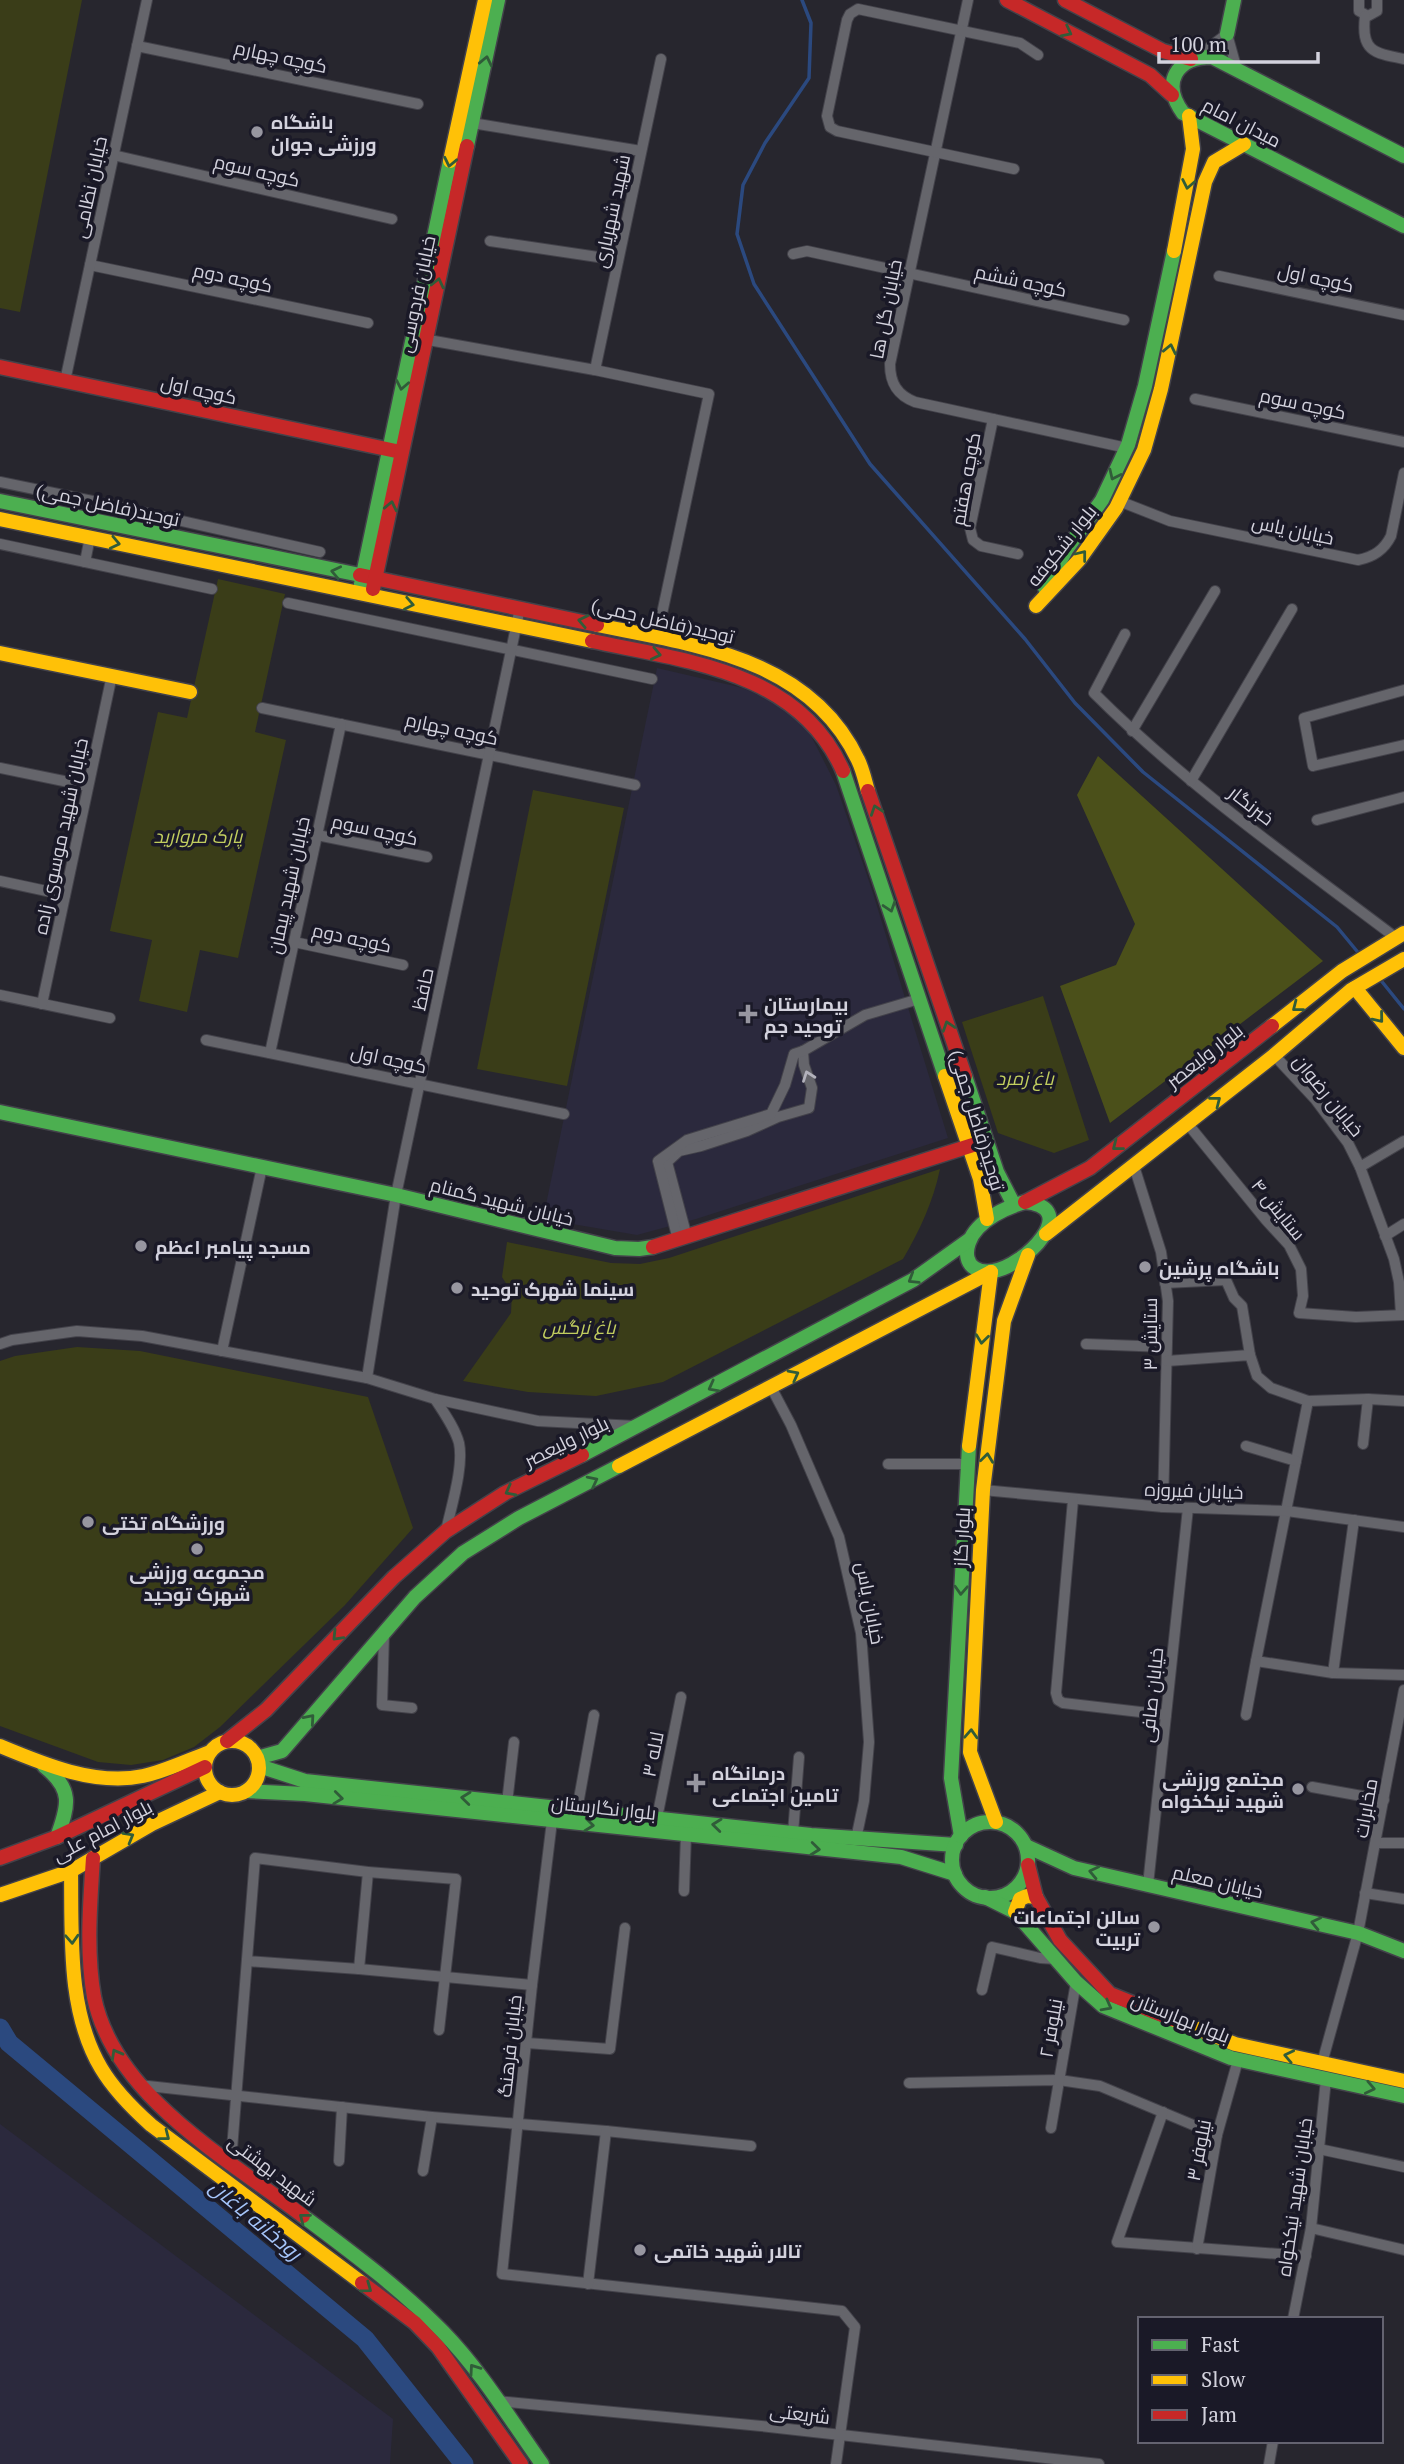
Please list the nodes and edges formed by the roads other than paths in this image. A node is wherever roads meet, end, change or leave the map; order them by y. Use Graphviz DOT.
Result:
graph roads {
  1 [pos="146,0"];
  2 [pos="485,0"];
  3 [pos="498,0"];
  4 [pos="968,0"];
  5 [pos="1007,0"];
  6 [pos="1065,0"];
  7 [pos="1234,0"];
  8 [pos="1359,0"];
  9 [pos="1377,0"];
  10 [pos="1365,16"];
  11 [pos="962,30"];
  12 [pos="1227,34"];
  13 [pos="137,46"];
  14 [pos="1038,55"];
  15 [pos="1194,58"];
  16 [pos="661,59"];
  17 [pos="1404,59"];
  18 [pos="1237,70"];
  19 [pos="1172,95"];
  20 [pos="418,104"];
  21 [pos="1189,116"];
  22 [pos="466,122"];
  23 [pos="1244,144"];
  24 [pos="641,151"];
  25 [pos="936,152"];
  26 [pos="113,155"];
  27 [pos="1404,156"];
  28 [pos="1014,169"];
  29 [pos="392,219"];
  30 [pos="1404,226"];
  31 [pos="490,241"];
  32 [pos="793,254"];
  33 [pos="618,260"];
  34 [pos="90,265"];
  35 [pos="910,273"];
  36 [pos="1219,276"];
  37 [pos="1404,315"];
  38 [pos="1124,320"];
  39 [pos="368,323"];
  40 [pos="419,338"];
  41 [pos="0,369"];
  42 [pos="595,370"];
  43 [pos="65,381"];
  44 [pos="1195,399"];
  45 [pos="993,419"];
  46 [pos="1404,442"];
  47 [pos="1127,448"];
  48 [pos="396,451"];
  49 [pos="1404,473"];
  50 [pos="0,482"];
  51 [pos="0,501"];
  52 [pos="1119,501"];
  53 [pos="97,502"];
  54 [pos="1401,507"];
  55 [pos="0,519"];
  56 [pos="92,521"];
  57 [pos="90,537"];
  58 [pos="0,544"];
  59 [pos="320,552"];
  60 [pos="1018,554"];
  61 [pos="85,562"];
  62 [pos="369,578"];
  63 [pos="212,589"];
  64 [pos="1215,591"];
  65 [pos="365,596"];
  66 [pos="288,603"];
  67 [pos="520,608"];
  68 [pos="1292,610"];
  69 [pos="517,626"];
  70 [pos="1125,634"];
  71 [pos="657,637"];
  72 [pos="511,651"];
  73 [pos="0,653"];
  74 [pos="112,675"];
  75 [pos="652,679"];
  76 [pos="1404,690"];
  77 [pos="190,692"];
  78 [pos="262,708"];
  79 [pos="341,724"];
  80 [pos="1132,730"];
  81 [pos="1404,745"];
  82 [pos="489,755"];
  83 [pos="0,768"];
  84 [pos="1191,781"];
  85 [pos="635,785"];
  86 [pos="88,786"];
  87 [pos="1404,797"];
  88 [pos="1317,820"];
  89 [pos="317,835"];
  90 [pos="427,858"];
  91 [pos="0,881"];
  92 [pos="65,895"];
  93 [pos="1400,935"];
  94 [pos="919,938"];
  95 [pos="294,942"];
  96 [pos="902,943"];
  97 [pos="1404,959"];
  98 [pos="403,965"];
  99 [pos="1358,986"];
  100 [pos="0,995"];
  101 [pos="919,999"];
  102 [pos="42,1004"];
  103 [pos="110,1018"];
  104 [pos="206,1040"];
  105 [pos="1404,1048"];
  106 [pos="798,1053"];
  107 [pos="270,1054"];
  108 [pos="1274,1055"];
  109 [pos="419,1084"];
  110 [pos="0,1112"];
  111 [pos="564,1114"];
  112 [pos="1187,1124"];
  113 [pos="986,1140"];
  114 [pos="1404,1141"];
  115 [pos="969,1146"];
  116 [pos="1134,1166"];
  117 [pos="262,1167"];
  118 [pos="1360,1167"];
  119 [pos="1078,1176"];
  120 [pos="396,1195"];
  121 [pos="1095,1197"];
  122 [pos="1019,1204"];
  123 [pos="987,1219"];
  124 [pos="1404,1224"];
  125 [pos="1046,1234"];
  126 [pos="1385,1236"];
  127 [pos="683,1238"];
  128 [pos="969,1240"];
  129 [pos="1028,1255"];
  130 [pos="991,1272"];
  131 [pos="1165,1283"];
  132 [pos="988,1306"];
  133 [pos="1009,1306"];
  134 [pos="1403,1315"];
  135 [pos="0,1344"];
  136 [pos="1086,1344"];
  137 [pos="1166,1347"];
  138 [pos="222,1351"];
  139 [pos="1250,1355"];
  140 [pos="1167,1361"];
  141 [pos="367,1378"];
  142 [pos="771,1387"];
  143 [pos="435,1399"];
  144 [pos="1368,1399"];
  145 [pos="1308,1401"];
  146 [pos="1404,1401"];
  147 [pos="638,1426"];
  148 [pos="1363,1444"];
  149 [pos="1246,1446"];
  150 [pos="1296,1461"];
  151 [pos="888,1464"];
  152 [pos="967,1464"];
  153 [pos="983,1490"];
  154 [pos="1073,1500"];
  155 [pos="1163,1507"];
  156 [pos="1188,1508"];
  157 [pos="1287,1511"];
  158 [pos="1354,1520"];
  159 [pos="1404,1527"];
  160 [pos="446,1531"];
  161 [pos="384,1633"];
  162 [pos="1256,1661"];
  163 [pos="1334,1673"];
  164 [pos="1404,1675"];
  165 [pos="1404,1690"];
  166 [pos="681,1697"];
  167 [pos="412,1708"];
  168 [pos="594,1715"];
  169 [pos="1166,1715"];
  170 [pos="1246,1715"];
  171 [pos="227,1741"];
  172 [pos="514,1742"];
  173 [pos="0,1746"];
  174 [pos="210,1752"];
  175 [pos="799,1756"];
  176 [pos="258,1762"];
  177 [pos="40,1763"];
  178 [pos="205,1767"];
  179 [pos="977,1775"];
  180 [pos="951,1778"];
  181 [pos="1312,1787"];
  182 [pos="246,1791"];
  183 [pos="219,1792"];
  184 [pos="1384,1800"];
  185 [pos="507,1803"];
  186 [pos="577,1810"];
  187 [pos="657,1818"];
  188 [pos="552,1821"];
  189 [pos="996,1822"];
  190 [pos="793,1833"];
  191 [pos="686,1835"];
  192 [pos="57,1837"];
  193 [pos="856,1839"];
  194 [pos="958,1841"];
  195 [pos="1376,1843"];
  196 [pos="1404,1843"];
  197 [pos="1026,1846"];
  198 [pos="0,1858"];
  199 [pos="93,1858"];
  200 [pos="1028,1865"];
  201 [pos="71,1871"];
  202 [pos="368,1872"];
  203 [pos="955,1874"];
  204 [pos="1148,1885"];
  205 [pos="684,1891"];
  206 [pos="1365,1894"];
  207 [pos="0,1895"];
  208 [pos="1037,1897"];
  209 [pos="985,1898"];
  210 [pos="1404,1899"];
  211 [pos="1015,1912"];
  212 [pos="625,1928"];
  213 [pos="1358,1933"];
  214 [pos="1404,1951"];
  215 [pos="1056,1959"];
  216 [pos="247,1961"];
  217 [pos="359,1969"];
  218 [pos="446,1977"];
  219 [pos="1076,1982"];
  220 [pos="532,1985"];
  221 [pos="982,1990"];
  222 [pos="439,2030"];
  223 [pos="527,2043"];
  224 [pos="1238,2060"];
  225 [pos="1322,2063"];
  226 [pos="1326,2079"];
  227 [pos="1059,2080"];
  228 [pos="1404,2081"];
  229 [pos="909,2083"];
  230 [pos="139,2085"];
  231 [pos="237,2096"];
  232 [pos="1404,2096"];
  233 [pos="342,2107"];
  234 [pos="1163,2112"];
  235 [pos="432,2117"];
  236 [pos="518,2125"];
  237 [pos="1051,2128"];
  238 [pos="606,2131"];
  239 [pos="1217,2135"];
  240 [pos="751,2146"];
  241 [pos="1319,2149"];
  242 [pos="339,2161"];
  243 [pos="232,2162"];
  244 [pos="1404,2167"];
  245 [pos="423,2171"];
  246 [pos="281,2200"];
  247 [pos="270,2217"];
  248 [pos="1311,2228"];
  249 [pos="1197,2249"];
  250 [pos="1404,2250"];
  251 [pos="1306,2256"];
  252 [pos="588,2284"];
  253 [pos="1293,2317"];
  254 [pos="496,2401"];
  255 [pos="841,2436"];
  256 [pos="1273,2443"];
  257 [pos="521,2464"];
  258 [pos="542,2464"];
  259 [pos="836,2464"];
  260 [pos="1099,2464"];
  261 [pos="1269,2464"];
  1 -- 13 [label="street, خیابان نظامی"];
  2 -- 22 [label="street, خیابان فردوسی"];
  22 -- 3 [label="street, خیابان فردوسی, one-way"];
  4 -- 11 [label="street, خیابان گل ها"];
  5 -- 19 [label="street, میدان امام, one-way"];
  6 -- 15 [label="street"];
  7 -- 12 [label="street"];
  8 -- 10 [label="street"];
  9 -- 10 [label="street"];
  10 -- 17 [label="street"];
  11 -- 14 [label="street"];
  11 -- 25 [label="street, خیابان گل ها"];
  11 -- 25 [label="street"];
  12 -- 15 [label="street"];
  12 -- 18 [label="street"];
  13 -- 20 [label="street, کوچه چهارم"];
  13 -- 26 [label="street, خیابان نظامی"];
  15 -- 18 [label="street"];
  15 -- 19 [label="street"];
  16 -- 24 [label="street, شهید شهریاری"];
  18 -- 27 [label="street"];
  19 -- 21 [label="street, میدان امام"];
  21 -- 23 [label="street, میدان امام"];
  21 -- 47 [label="street, بلوار شکوفه, one-way"];
  22 -- 24 [label="street"];
  22 -- 40 [label="street, خیابان فردوسی"];
  23 -- 30 [label="street, میدان امام"];
  52 -- 23 [label="street, بلوار شکوفه, one-way"];
  24 -- 33 [label="street, شهید شهریاری"];
  25 -- 28 [label="street"];
  25 -- 35 [label="street, خیابان گل ها"];
  26 -- 29 [label="street, کوچه سوم"];
  26 -- 34 [label="street, خیابان نظامی"];
  31 -- 33 [label="street"];
  32 -- 35 [label="street, کوچه ششم"];
  33 -- 42 [label="street, شهید شهریاری"];
  34 -- 39 [label="street, کوچه دوم"];
  34 -- 43 [label="street, خیابان نظامی"];
  35 -- 38 [label="street, کوچه ششم"];
  35 -- 45 [label="street, خیابان گل ها"];
  36 -- 37 [label="street, کوچه اول"];
  40 -- 42 [label="street"];
  40 -- 48 [label="street, خیابان فردوسی"];
  41 -- 43 [label="street, کوچه اول"];
  42 -- 71 [label="street"];
  43 -- 48 [label="street, کوچه اول"];
  44 -- 46 [label="street, کوچه سوم"];
  45 -- 47 [label="street, خیابان گل ها"];
  45 -- 60 [label="street, کوچه هفتم"];
  47 -- 52 [label="street, بلوار شکوفه, one-way"];
  48 -- 62 [label="street, خیابان فردوسی"];
  49 -- 54 [label="street, خیابان یاس"];
  50 -- 53 [label="street"];
  51 -- 56 [label="street, توحید(فاضل جمی)"];
  52 -- 54 [label="street, خیابان یاس"];
  53 -- 56 [label="street"];
  53 -- 59 [label="street"];
  55 -- 57 [label="street, توحید(فاضل جمی)"];
  62 -- 56 [label="street, توحید(فاضل جمی), one-way"];
  57 -- 61 [label="street"];
  57 -- 65 [label="street, توحید(فاضل جمی), one-way"];
  58 -- 61 [label="street"];
  61 -- 63 [label="street"];
  62 -- 65 [label="street, خیابان فردوسی"];
  62 -- 67 [label="street, توحید(فاضل جمی)"];
  64 -- 80 [label="street"];
  65 -- 69 [label="street, توحید(فاضل جمی), one-way"];
  66 -- 72 [label="street"];
  67 -- 69 [label="street, حافظ"];
  71 -- 67 [label="street, توحید(فاضل جمی), one-way"];
  68 -- 84 [label="street"];
  69 -- 72 [label="street, حافظ"];
  69 -- 96 [label="street, توحید(فاضل جمی), one-way"];
  70 -- 80 [label="street, خبرنگار"];
  94 -- 71 [label="street, توحید(فاضل جمی), one-way"];
  72 -- 75 [label="street"];
  72 -- 82 [label="street, حافظ"];
  73 -- 74 [label="street"];
  74 -- 77 [label="street"];
  74 -- 86 [label="street, خیابان شهید موسوی زاده"];
  76 -- 81 [label="street"];
  78 -- 79 [label="street, کوچه چهارم"];
  79 -- 82 [label="street, کوچه چهارم"];
  79 -- 89 [label="street, خیابان شهید پیمان"];
  80 -- 84 [label="street, خبرنگار"];
  82 -- 85 [label="street, کوچه چهارم"];
  82 -- 109 [label="street, حافظ"];
  83 -- 86 [label="street"];
  84 -- 93 [label="street, خبرنگار"];
  86 -- 92 [label="street, خیابان شهید موسوی زاده"];
  87 -- 88 [label="street"];
  89 -- 90 [label="street, کوچه سوم"];
  89 -- 95 [label="street, خیابان شهید پیمان"];
  91 -- 92 [label="street"];
  92 -- 102 [label="street, خیابان شهید موسوی زاده"];
  93 -- 119 [label="street, بلوار ولیعصر, one-way"];
  94 -- 96 [label="street"];
  113 -- 94 [label="street, توحید(فاضل جمی), one-way"];
  95 -- 98 [label="street, کوچه دوم"];
  95 -- 107 [label="street, خیابان شهید پیمان"];
  96 -- 101 [label="street, توحید(فاضل جمی)"];
  97 -- 99 [label="street"];
  99 -- 105 [label="street, one-way"];
  99 -- 108 [label="street"];
  100 -- 102 [label="street"];
  101 -- 106 [label="street"];
  101 -- 115 [label="street, توحید(فاضل جمی)"];
  102 -- 103 [label="street"];
  104 -- 107 [label="street, کوچه اول"];
  106 -- 127 [label="street"];
  127 -- 106 [label="street, one-way"];
  107 -- 109 [label="street, کوچه اول"];
  112 -- 108 [label="street, one-way"];
  108 -- 118 [label="street, خیابان رضوان"];
  109 -- 111 [label="street, کوچه اول"];
  109 -- 120 [label="street, حافظ"];
  110 -- 117 [label="street, خیابان شهید گمنام"];
  112 -- 116 [label="street"];
  112 -- 134 [label="street, ستایش ۴"];
  113 -- 115 [label="street, خیابان شهید گمنام"];
  113 -- 122 [label="street, توحید(فاضل جمی)"];
  114 -- 118 [label="street"];
  115 -- 123 [label="street, توحید(فاضل جمی)"];
  115 -- 127 [label="street, خیابان شهید گمنام"];
  116 -- 121 [label="street"];
  116 -- 131 [label="street, ستایش ۳"];
  117 -- 120 [label="street, خیابان شهید گمنام"];
  117 -- 138 [label="street"];
  118 -- 126 [label="street, خیابان رضوان"];
  119 -- 121 [label="street"];
  119 -- 122 [label="street, بلوار ولیعصر"];
  120 -- 127 [label="street, خیابان شهید گمنام"];
  120 -- 141 [label="street, حافظ"];
  121 -- 125 [label="street"];
  122 -- 123 [label="street, بلوار ولیعصر"];
  122 -- 125 [label="street"];
  123 -- 128 [label="street, بلوار ولیعصر"];
  124 -- 126 [label="street"];
  125 -- 129 [label="street"];
  126 -- 134 [label="street, خیابان رضوان"];
  128 -- 130 [label="street"];
  128 -- 147 [label="street, بلوار ولیعصر, one-way"];
  129 -- 130 [label="street"];
  129 -- 133 [label="street, بلوار گاز"];
  130 -- 132 [label="street, بلوار گاز"];
  142 -- 130 [label="street, one-way"];
  131 -- 137 [label="street, ستایش ۳"];
  131 -- 139 [label="street"];
  132 -- 133 [label="street"];
  132 -- 152 [label="street, بلوار گاز, one-way"];
  153 -- 133 [label="street, بلوار گاز, one-way"];
  135 -- 138 [label="street"];
  136 -- 137 [label="street"];
  137 -- 140 [label="street, ستایش ۳"];
  138 -- 141 [label="street"];
  139 -- 140 [label="street"];
  139 -- 145 [label="street"];
  140 -- 155 [label="street, ستایش ۳"];
  141 -- 143 [label="street"];
  161 -- 142 [label="street, one-way"];
  142 -- 193 [label="street, خیابان یاس"];
  143 -- 147 [label="street"];
  143 -- 160 [label="street"];
  144 -- 145 [label="street"];
  144 -- 146 [label="street"];
  144 -- 148 [label="street"];
  145 -- 150 [label="street"];
  147 -- 160 [label="street, بلوار ولیعصر, one-way"];
  149 -- 150 [label="street"];
  150 -- 157 [label="street"];
  151 -- 152 [label="street"];
  152 -- 180 [label="street, بلوار گاز, one-way"];
  153 -- 154 [label="street, خیابان فیروزه"];
  179 -- 153 [label="street, بلوار گاز, one-way"];
  154 -- 155 [label="street, خیابان فیروزه"];
  154 -- 169 [label="street"];
  155 -- 156 [label="street, خیابان فیروزه"];
  156 -- 157 [label="street, خیابان فیروزه"];
  156 -- 169 [label="street, خیابان صافی"];
  157 -- 158 [label="street, خیابان فیروزه"];
  157 -- 162 [label="street"];
  158 -- 159 [label="street, خیابان فیروزه"];
  158 -- 163 [label="street"];
  160 -- 171 [label="street, بلوار ولیعصر, one-way"];
  161 -- 167 [label="street"];
  176 -- 161 [label="street, one-way"];
  162 -- 163 [label="street"];
  162 -- 170 [label="street"];
  163 -- 164 [label="street"];
  165 -- 184 [label="street, مخابرات"];
  166 -- 187 [label="street, لاله ۳"];
  168 -- 186 [label="street"];
  169 -- 204 [label="street, خیابان صافی"];
  171 -- 174 [label="street"];
  171 -- 176 [label="street"];
  172 -- 185 [label="street"];
  173 -- 177 [label="street"];
  174 -- 177 [label="street"];
  174 -- 178 [label="street"];
  175 -- 190 [label="street"];
  176 -- 182 [label="street"];
  185 -- 176 [label="street, بلوار نگارستان, one-way"];
  177 -- 192 [label="street"];
  178 -- 183 [label="street"];
  178 -- 192 [label="street, بلوار امام علی"];
  179 -- 180 [label="street"];
  179 -- 189 [label="street, بلوار گاز"];
  180 -- 194 [label="street, بلوار گاز"];
  181 -- 184 [label="street"];
  182 -- 183 [label="street"];
  182 -- 188 [label="street, بلوار نگارستان, one-way"];
  199 -- 183 [label="street, بلوار امام علی, one-way"];
  184 -- 195 [label="street, مخابرات"];
  185 -- 186 [label="street, بلوار نگارستان"];
  186 -- 187 [label="street, بلوار نگارستان"];
  190 -- 187 [label="street, بلوار نگارستان, one-way"];
  188 -- 191 [label="street, بلوار نگارستان, one-way"];
  188 -- 220 [label="street, خیابان فرهنگ"];
  189 -- 194 [label="street"];
  189 -- 197 [label="street"];
  190 -- 193 [label="street, بلوار نگارستان"];
  191 -- 203 [label="street, بلوار نگارستان, one-way"];
  191 -- 205 [label="street"];
  192 -- 198 [label="street, بلوار امام علی"];
  193 -- 194 [label="street, بلوار نگارستان"];
  194 -- 203 [label="street"];
  195 -- 196 [label="street"];
  195 -- 206 [label="street, مخابرات"];
  197 -- 200 [label="street"];
  204 -- 197 [label="street, خیابان معلم, one-way"];
  199 -- 201 [label="street, بلوار امام علی"];
  230 -- 199 [label="street, شهید بهشتی, one-way"];
  200 -- 208 [label="street, بلوار بهارستان"];
  200 -- 209 [label="street"];
  201 -- 207 [label="street, بلوار امام علی"];
  201 -- 247 [label="street, شهید بهشتی, one-way"];
  202 -- 216 [label="street"];
  202 -- 217 [label="street"];
  202 -- 218 [label="street"];
  203 -- 209 [label="street"];
  213 -- 204 [label="street, خیابان معلم, one-way"];
  206 -- 210 [label="street"];
  206 -- 213 [label="street, مخابرات"];
  208 -- 211 [label="street"];
  225 -- 208 [label="street, بلوار بهارستان, one-way"];
  209 -- 211 [label="street, بلوار بهارستان"];
  211 -- 215 [label="street, بلوار بهارستان"];
  212 -- 223 [label="street"];
  213 -- 214 [label="street, خیابان معلم"];
  213 -- 225 [label="street, مخابرات"];
  215 -- 219 [label="street, بلوار بهارستان"];
  215 -- 221 [label="street"];
  216 -- 217 [label="street"];
  216 -- 231 [label="street"];
  217 -- 218 [label="street"];
  218 -- 220 [label="street"];
  218 -- 222 [label="street"];
  219 -- 224 [label="street, بلوار بهارستان, one-way"];
  219 -- 227 [label="street, نیلوفر ۲"];
  220 -- 223 [label="street, خیابان فرهنگ"];
  223 -- 236 [label="street, خیابان فرهنگ"];
  224 -- 226 [label="street, بلوار بهارستان"];
  224 -- 239 [label="street, نیلوفر ۳"];
  225 -- 228 [label="street, بلوار بهارستان"];
  226 -- 232 [label="street, بلوار بهارستان, one-way"];
  226 -- 241 [label="street, خیابان شهید نیکخواه"];
  227 -- 229 [label="street"];
  227 -- 234 [label="street"];
  227 -- 237 [label="street, نیلوفر ۲"];
  230 -- 231 [label="street"];
  230 -- 243 [label="street, شهید بهشتی"];
  231 -- 233 [label="street"];
  231 -- 243 [label="street"];
  233 -- 235 [label="street"];
  233 -- 242 [label="street"];
  234 -- 239 [label="street"];
  234 -- 249 [label="street"];
  235 -- 236 [label="street"];
  235 -- 245 [label="street"];
  236 -- 238 [label="street"];
  236 -- 252 [label="street, خیابان فرهنگ"];
  238 -- 240 [label="street"];
  238 -- 252 [label="street"];
  239 -- 249 [label="street, نیلوفر ۳"];
  241 -- 244 [label="street"];
  241 -- 248 [label="street, خیابان شهید نیکخواه"];
  243 -- 246 [label="street, شهید بهشتی"];
  246 -- 247 [label="street"];
  254 -- 246 [label="street, شهید بهشتی, one-way"];
  247 -- 257 [label="street, شهید بهشتی, one-way"];
  248 -- 250 [label="street"];
  248 -- 251 [label="street, خیابان شهید نیکخواه"];
  249 -- 251 [label="street"];
  251 -- 253 [label="street, خیابان شهید نیکخواه"];
  252 -- 255 [label="street"];
  254 -- 255 [label="street, شریعتی"];
  254 -- 258 [label="street, شهید بهشتی"];
  255 -- 259 [label="street"];
  255 -- 260 [label="street, شریعتی"];
  256 -- 261 [label="street"];
}
